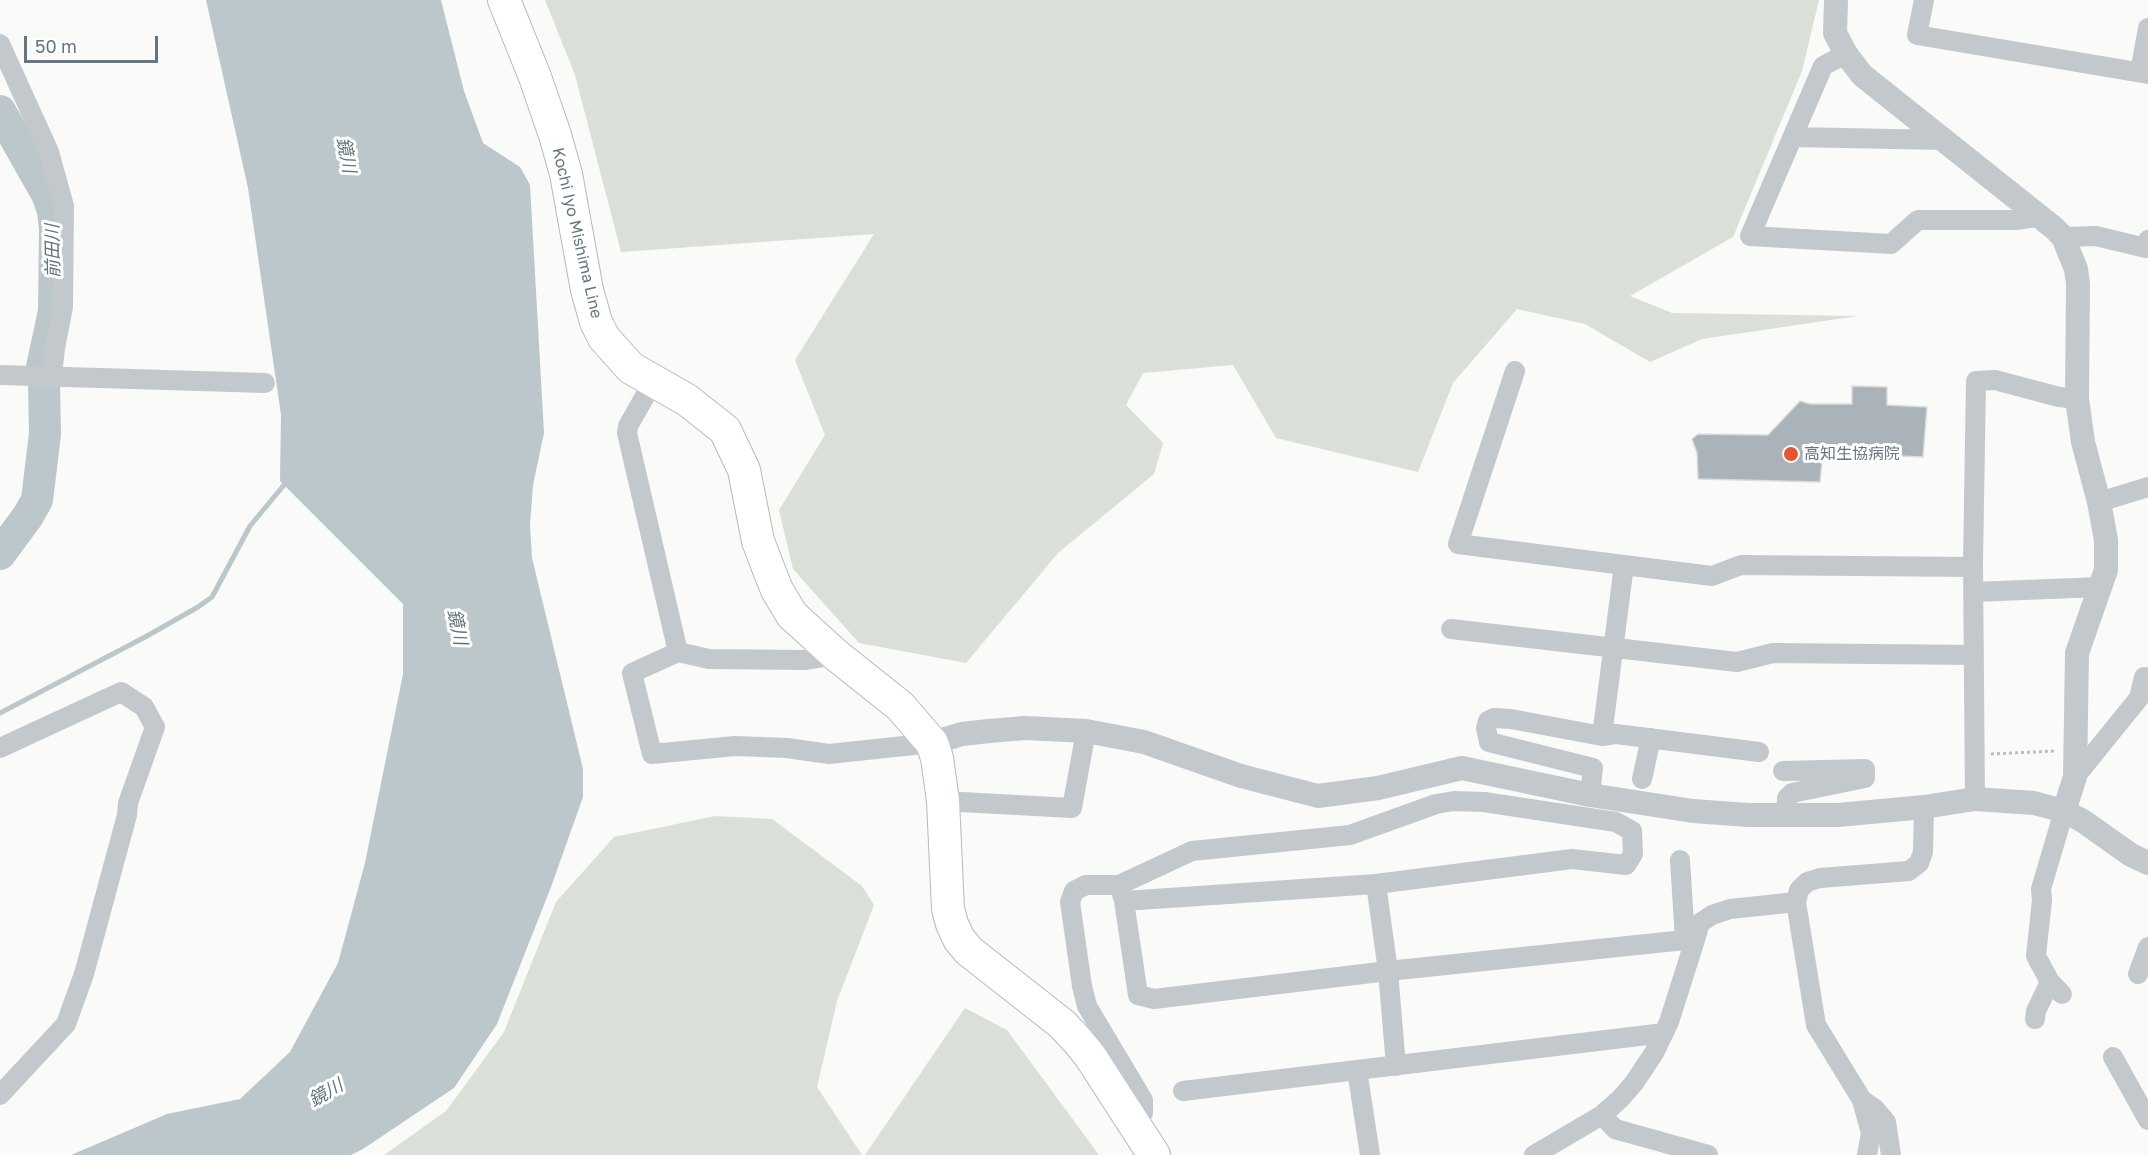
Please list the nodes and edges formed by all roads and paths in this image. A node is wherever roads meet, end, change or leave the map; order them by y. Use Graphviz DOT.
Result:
graph roads {
  1 [pos="504,0"];
  2 [pos="1836,0"];
  3 [pos="1924,0"];
  4 [pos="2148,28"];
  5 [pos="0,44"];
  6 [pos="1846,54"];
  7 [pos="2144,73"];
  8 [pos="1793,137"];
  9 [pos="1944,140"];
  10 [pos="2038,217"];
  11 [pos="2063,237"];
  12 [pos="2148,240"];
  13 [pos="1515,371"];
  14 [pos="0,375"];
  15 [pos="52,376"];
  16 [pos="653,382"];
  17 [pos="265,384"];
  18 [pos="2077,399"];
  19 [pos="2148,487"];
  20 [pos="2099,502"];
  21 [pos="1624,565"];
  22 [pos="1973,567"];
  23 [pos="2100,587"];
  24 [pos="1973,592"];
  25 [pos="1450,629"];
  26 [pos="1615,648"];
  27 [pos="678,652"];
  28 [pos="836,655"];
  29 [pos="1974,655"];
  30 [pos="2144,677"];
  31 [pos="1086,731"];
  32 [pos="1602,736"];
  33 [pos="1651,738"];
  34 [pos="932,743"];
  35 [pos="0,748"];
  36 [pos="2060,751"];
  37 [pos="1759,752"];
  38 [pos="1974,755"];
  39 [pos="1783,771"];
  40 [pos="2075,777"];
  41 [pos="1642,779"];
  42 [pos="1590,795"];
  43 [pos="1975,799"];
  44 [pos="943,801"];
  45 [pos="1924,807"];
  46 [pos="2064,811"];
  47 [pos="1786,815"];
  48 [pos="1680,860"];
  49 [pos="2148,863"];
  50 [pos="1376,884"];
  51 [pos="1122,893"];
  52 [pos="1796,902"];
  53 [pos="1689,942"];
  54 [pos="2148,947"];
  55 [pos="1388,972"];
  56 [pos="2139,974"];
  57 [pos="2035,1019"];
  58 [pos="1664,1033"];
  59 [pos="2113,1057"];
  60 [pos="1396,1066"];
  61 [pos="1357,1070"];
  62 [pos="1183,1091"];
  63 [pos="0,1095"];
  64 [pos="1862,1100"];
  65 [pos="1602,1115"];
  66 [pos="2148,1120"];
  67 [pos="1135,1126"];
  68 [pos="1154,1155"];
  69 [pos="1370,1155"];
  70 [pos="1534,1155"];
  71 [pos="1708,1155"];
  72 [pos="1867,1155"];
  73 [pos="1892,1155"];
  1 -- 16 [label="main road, Kochi Iyo Mishima Line"];
  2 -- 6 [label="street"];
  3 -- 7 [label="street"];
  4 -- 7 [label="street"];
  5 -- 15 [label="street"];
  6 -- 8 [label="street"];
  6 -- 9 [label="street"];
  8 -- 9 [label="street"];
  8 -- 10 [label="street"];
  9 -- 10 [label="street"];
  10 -- 11 [label="street"];
  11 -- 12 [label="street"];
  11 -- 18 [label="street"];
  13 -- 21 [label="street"];
  14 -- 15 [label="street"];
  15 -- 17 [label="street"];
  16 -- 27 [label="street"];
  16 -- 28 [label="main road, Kochi Iyo Mishima Line"];
  18 -- 20 [label="street"];
  18 -- 22 [label="street"];
  19 -- 20 [label="street"];
  20 -- 23 [label="street"];
  21 -- 22 [label="street"];
  21 -- 26 [label="street"];
  22 -- 24 [label="street"];
  23 -- 24 [label="street"];
  23 -- 40 [label="street"];
  24 -- 29 [label="street"];
  25 -- 26 [label="street"];
  26 -- 29 [label="street"];
  26 -- 32 [label="street"];
  27 -- 28 [label="street"];
  27 -- 34 [label="street"];
  28 -- 34 [label="main road, Kochi Iyo Mishima Line"];
  29 -- 38 [label="street"];
  30 -- 40 [label="street"];
  31 -- 34 [label="street"];
  31 -- 42 [label="street"];
  31 -- 44 [label="street"];
  32 -- 33 [label="street"];
  32 -- 42 [label="street"];
  33 -- 37 [label="street"];
  33 -- 41 [label="street"];
  34 -- 44 [label="main road, Kochi Iyo Mishima Line"];
  35 -- 63 [label="street"];
  36 -- 38 [label="path"];
  38 -- 43 [label="street"];
  39 -- 47 [label="street"];
  40 -- 46 [label="street"];
  42 -- 47 [label="street"];
  43 -- 45 [label="street"];
  43 -- 46 [label="street"];
  44 -- 67 [label="main road, Kochi Iyo Mishima Line"];
  45 -- 47 [label="street"];
  45 -- 52 [label="street"];
  46 -- 49 [label="street"];
  46 -- 57 [label="street"];
  48 -- 53 [label="street"];
  50 -- 51 [label="street"];
  50 -- 51 [label="street"];
  50 -- 55 [label="street"];
  51 -- 55 [label="street"];
  51 -- 67 [label="street"];
  52 -- 53 [label="street"];
  52 -- 64 [label="street"];
  53 -- 55 [label="street"];
  53 -- 58 [label="street"];
  54 -- 56 [label="street"];
  55 -- 60 [label="street"];
  58 -- 60 [label="street"];
  58 -- 65 [label="street"];
  59 -- 66 [label="street"];
  60 -- 61 [label="street"];
  61 -- 62 [label="street"];
  61 -- 69 [label="street"];
  64 -- 72 [label="street"];
  64 -- 73 [label="street"];
  65 -- 70 [label="street"];
  65 -- 71 [label="street"];
  67 -- 68 [label="main road, Kochi Iyo Mishima Line"];
}
